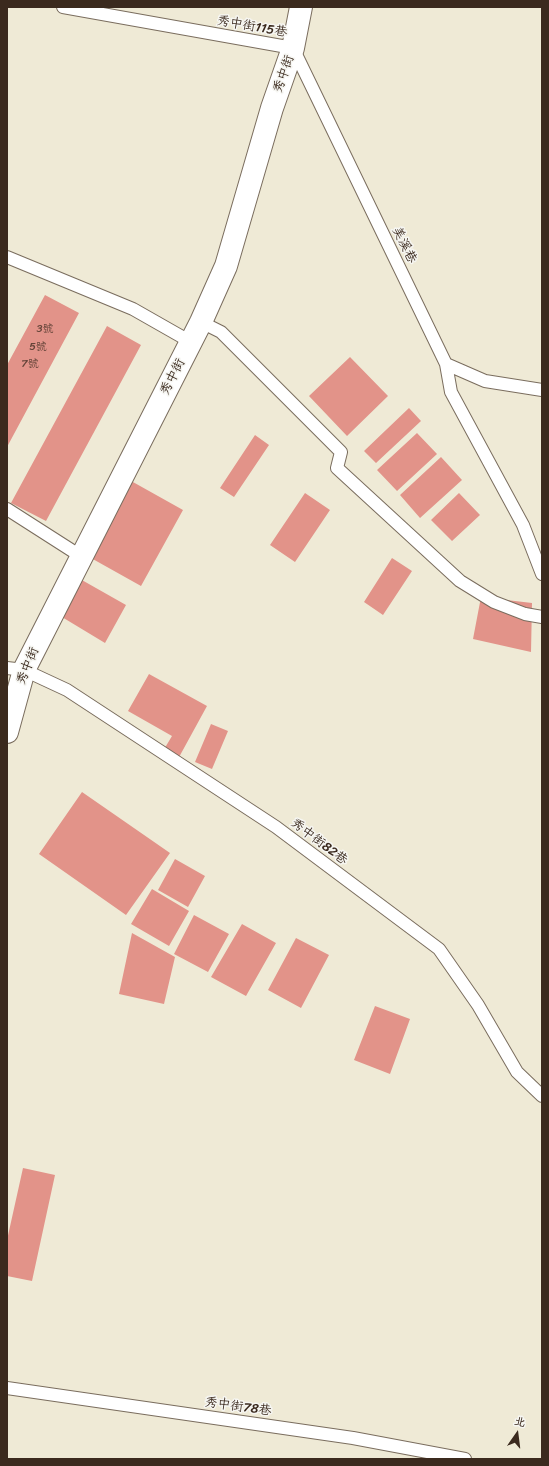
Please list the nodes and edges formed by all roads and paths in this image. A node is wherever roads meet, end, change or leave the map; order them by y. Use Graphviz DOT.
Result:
graph roads {
  1 [pos="64,7"];
  2 [pos="301,7"];
  3 [pos="293,48"];
  4 [pos="7,257"];
  5 [pos="201,322"];
  6 [pos="191,342"];
  7 [pos="446,364"];
  8 [pos="542,390"];
  9 [pos="7,509"];
  10 [pos="82,557"];
  11 [pos="542,574"];
  12 [pos="542,617"];
  13 [pos="15,669"];
  14 [pos="7,732"];
  15 [pos="542,1096"];
  16 [pos="7,1388"];
  17 [pos="465,1459"];
  1 -- 3 [label="lane, 秀中街115巷"];
  2 -- 3 [label="street, 秀中街"];
  3 -- 5 [label="street, 秀中街"];
  3 -- 7 [label="lane, 美溪巷"];
  4 -- 6 [label="lane"];
  5 -- 6 [label="street, 秀中街"];
  5 -- 12 [label="lane"];
  6 -- 10 [label="street, 秀中街"];
  7 -- 8 [label="lane"];
  7 -- 11 [label="lane, 美溪巷"];
  9 -- 10 [label="lane"];
  10 -- 13 [label="street, 秀中街"];
  13 -- 14 [label="street, 秀中街"];
  13 -- 15 [label="lane, 秀中街82巷"];
  16 -- 17 [label="lane, 秀中街78巷"];
}
